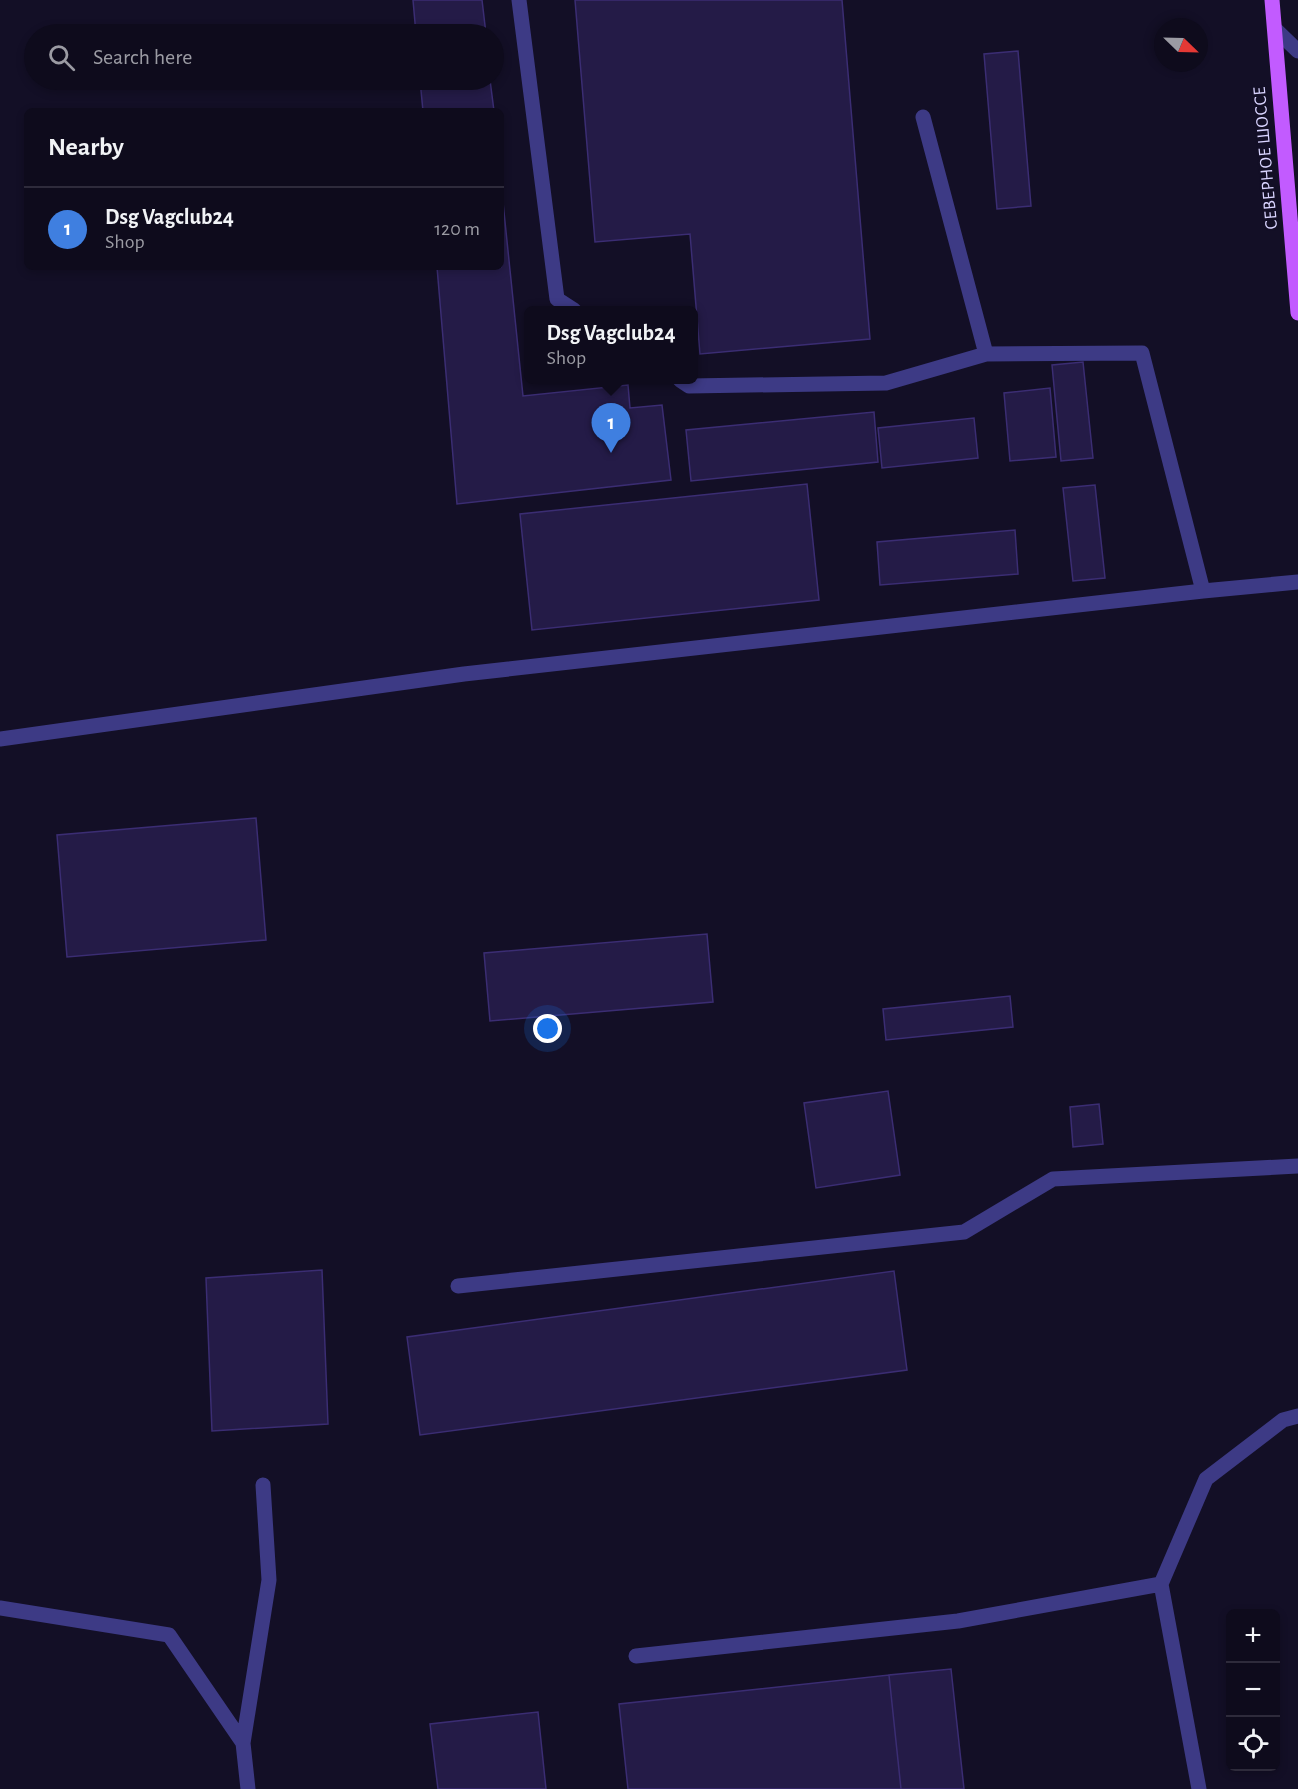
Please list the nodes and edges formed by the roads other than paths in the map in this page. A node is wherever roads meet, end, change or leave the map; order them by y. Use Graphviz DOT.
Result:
graph roads {
  1 [pos="519,0"];
  2 [pos="1272,0"];
  3 [pos="1276,30"];
  4 [pos="1298,51"];
  5 [pos="923,117"];
  6 [pos="567,306"];
  7 [pos="1298,313"];
  8 [pos="986,354"];
  9 [pos="686,384"];
  10 [pos="1298,582"];
  11 [pos="1203,591"];
  12 [pos="0,739"];
  13 [pos="1298,1166"];
  14 [pos="458,1286"];
  15 [pos="1298,1416"];
  16 [pos="263,1485"];
  17 [pos="1161,1584"];
  18 [pos="0,1608"];
  19 [pos="636,1656"];
  20 [pos="243,1743"];
  21 [pos="248,1789"];
  22 [pos="1199,1789"];
  1 -- 6 [label="lane"];
  2 -- 3 [label="main road, СЕВЕРНОЕ ШОССЕ"];
  3 -- 4 [label="lane"];
  3 -- 7 [label="main road, СЕВЕРНОЕ ШОССЕ"];
  5 -- 8 [label="lane"];
  8 -- 9 [label="lane"];
  8 -- 11 [label="lane"];
  10 -- 11 [label="lane"];
  11 -- 12 [label="lane"];
  13 -- 14 [label="lane"];
  15 -- 17 [label="lane"];
  16 -- 20 [label="lane"];
  17 -- 19 [label="lane"];
  17 -- 22 [label="lane"];
  18 -- 20 [label="lane"];
  20 -- 21 [label="lane"];
}
